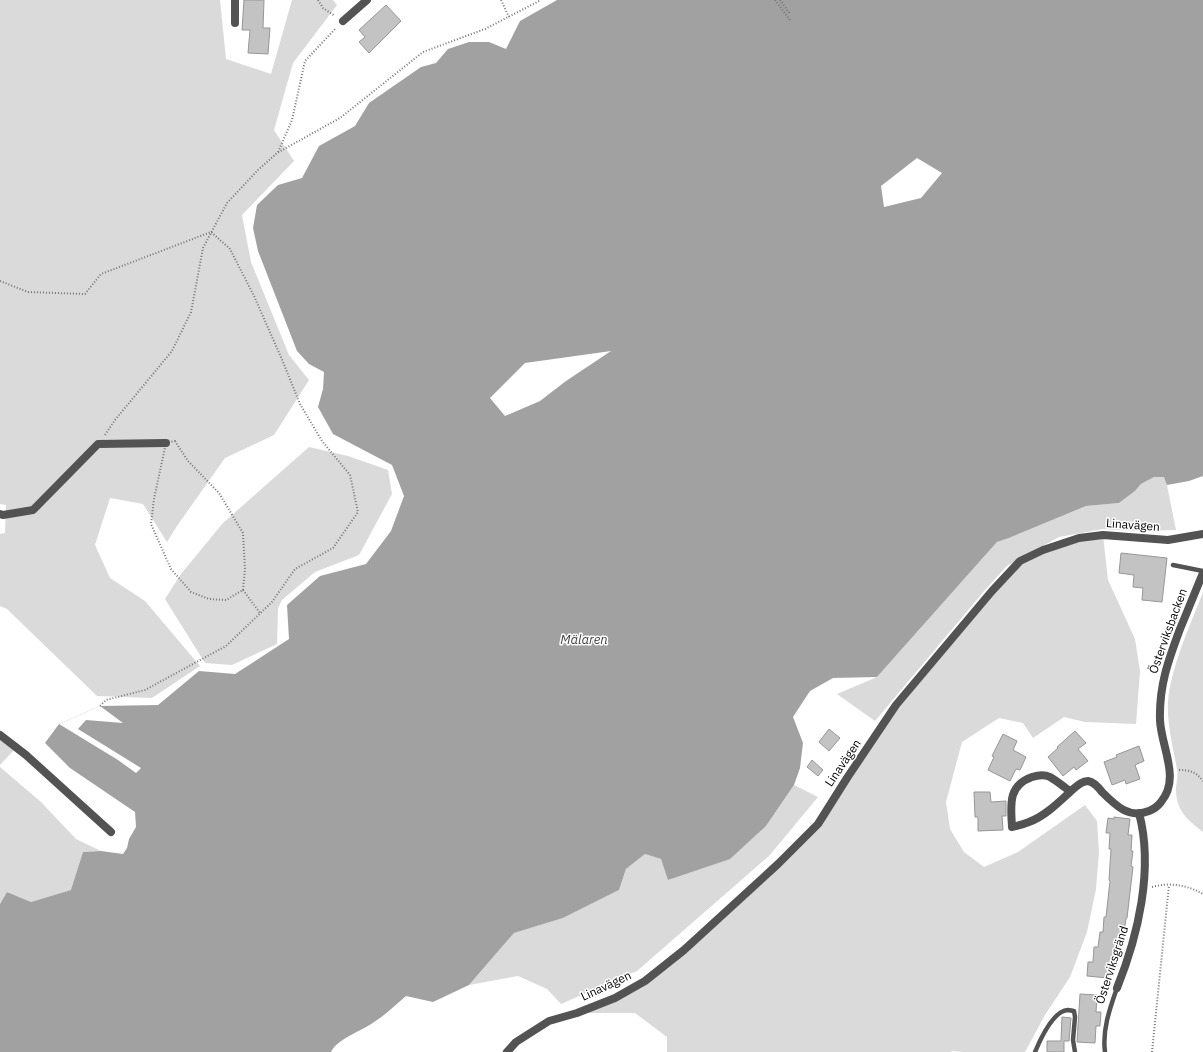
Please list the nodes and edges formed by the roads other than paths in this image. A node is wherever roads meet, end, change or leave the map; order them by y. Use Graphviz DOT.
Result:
graph roads {
  1 [pos="235,0"];
  2 [pos="367,0"];
  3 [pos="343,21"];
  4 [pos="235,23"];
  5 [pos="166,443"];
  6 [pos="0,514"];
  7 [pos="1203,534"];
  8 [pos="1173,564"];
  9 [pos="1203,572"];
  10 [pos="0,735"];
  11 [pos="1070,792"];
  12 [pos="1139,813"];
  13 [pos="111,832"];
  14 [pos="1117,988"];
  15 [pos="507,1052"];
  16 [pos="1035,1052"];
  17 [pos="1075,1052"];
  18 [pos="1106,1052"];
  1 -- 4 [label="street"];
  2 -- 3 [label="street"];
  5 -- 6 [label="street"];
  7 -- 15 [label="street, Linavägen"];
  8 -- 9 [label="lane"];
  9 -- 12 [label="street, Österviksbacken"];
  10 -- 13 [label="street"];
  11 -- 11 [label="street"];
  11 -- 12 [label="street"];
  12 -- 14 [label="street, Österviksgränd"];
  14 -- 18 [label="lane, Österviksgränd"];
  16 -- 17 [label="lane"];
}
